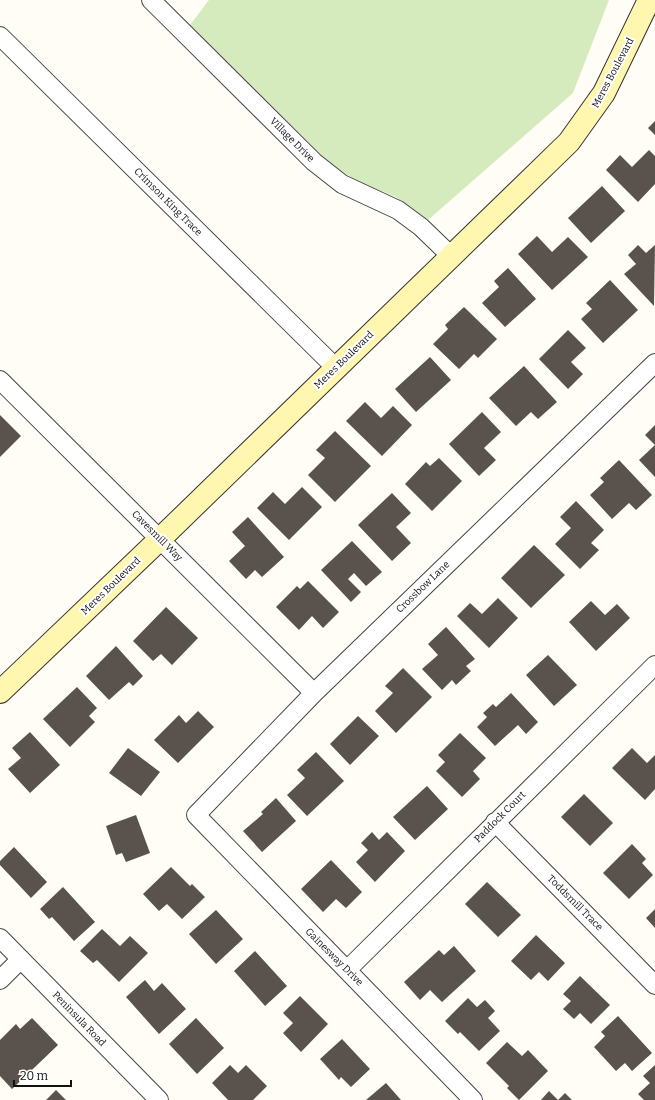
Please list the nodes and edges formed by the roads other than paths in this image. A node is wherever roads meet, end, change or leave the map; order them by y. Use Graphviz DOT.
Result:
graph roads {
  1 [pos="151,0"];
  2 [pos="651,4"];
  3 [pos="0,36"];
  4 [pos="451,256"];
  5 [pos="655,363"];
  6 [pos="336,368"];
  7 [pos="0,380"];
  8 [pos="160,539"];
  9 [pos="655,665"];
  10 [pos="0,692"];
  11 [pos="314,692"];
  12 [pos="196,815"];
  13 [pos="495,822"];
  14 [pos="0,938"];
  15 [pos="21,959"];
  16 [pos="347,970"];
  17 [pos="0,980"];
  18 [pos="655,985"];
  19 [pos="159,1100"];
  20 [pos="473,1100"];
  1 -- 4 [label="street, Village Drive"];
  2 -- 4 [label="street, Meres Boulevard"];
  3 -- 6 [label="street, Crimson King Trace"];
  4 -- 6 [label="street, Meres Boulevard"];
  5 -- 11 [label="street, Crossbow Lane"];
  6 -- 8 [label="street, Meres Boulevard"];
  7 -- 8 [label="street, Cavesmill Way"];
  8 -- 10 [label="street, Meres Boulevard"];
  8 -- 11 [label="street, Cavesmill Way"];
  9 -- 13 [label="street, Paddock Court"];
  11 -- 12 [label="street, Crossbow Lane"];
  12 -- 16 [label="street, Gainesway Drive"];
  13 -- 16 [label="street, Paddock Court"];
  13 -- 18 [label="street, Toddsmill Trace"];
  14 -- 15 [label="street, Peninsula Road"];
  15 -- 17 [label="street"];
  15 -- 19 [label="street, Peninsula Road"];
  16 -- 20 [label="street, Gainesway Drive"];
}
